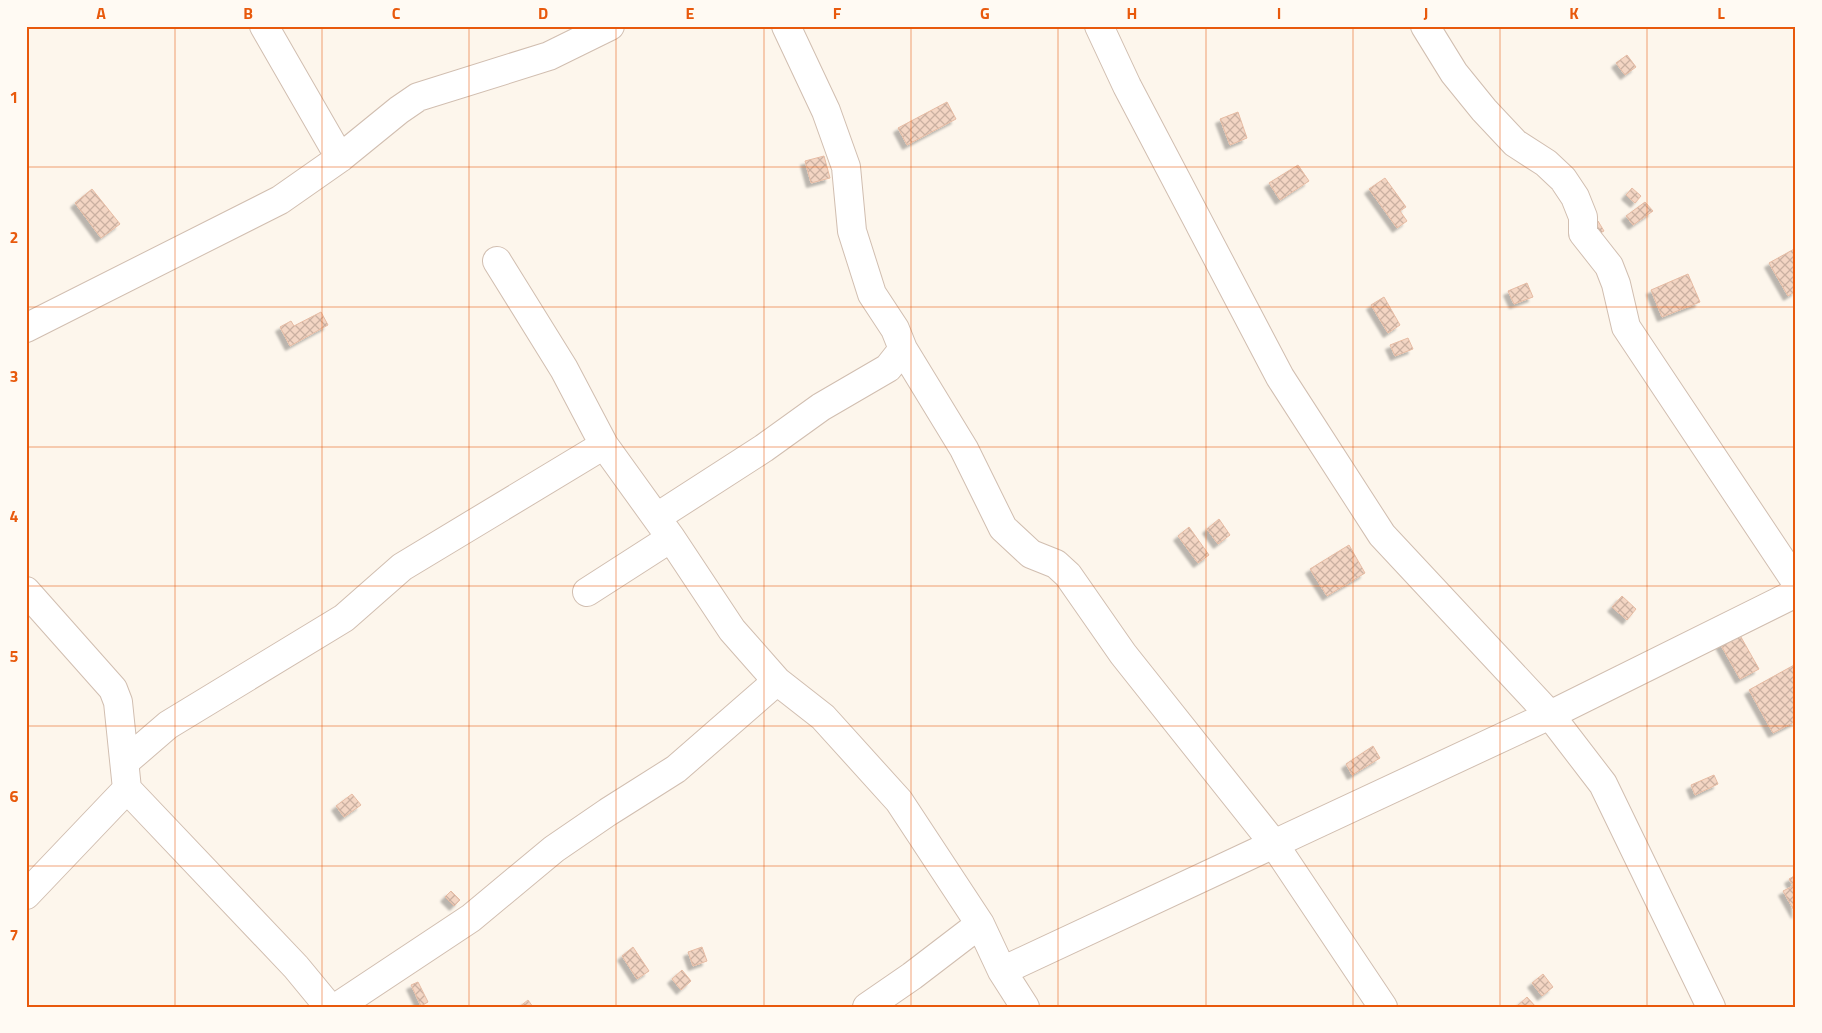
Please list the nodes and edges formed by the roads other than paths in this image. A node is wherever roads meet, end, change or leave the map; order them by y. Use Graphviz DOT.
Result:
graph roads {
  1 [pos="264,26"];
  2 [pos="610,26"];
  3 [pos="786,26"];
  4 [pos="1100,26"];
  5 [pos="1425,26"];
  6 [pos="340,158"];
  7 [pos="497,261"];
  8 [pos="26,328"];
  9 [pos="903,349"];
  10 [pos="604,446"];
  11 [pos="664,527"];
  12 [pos="1796,582"];
  13 [pos="26,590"];
  14 [pos="587,592"];
  15 [pos="1796,593"];
  16 [pos="777,681"];
  17 [pos="1550,715"];
  18 [pos="125,762"];
  19 [pos="127,789"];
  20 [pos="1274,844"];
  21 [pos="26,895"];
  22 [pos="980,924"];
  23 [pos="1002,971"];
  24 [pos="329,1007"];
  25 [pos="337,1007"];
  26 [pos="867,1007"];
  27 [pos="1024,1007"];
  28 [pos="1383,1007"];
  29 [pos="1711,1007"];
  1 -- 6 [label="street"];
  2 -- 6 [label="street"];
  3 -- 9 [label="street"];
  4 -- 17 [label="street"];
  5 -- 12 [label="street"];
  6 -- 8 [label="street"];
  7 -- 10 [label="street"];
  9 -- 11 [label="street"];
  9 -- 20 [label="street"];
  10 -- 11 [label="street"];
  10 -- 18 [label="street"];
  11 -- 14 [label="street"];
  11 -- 16 [label="street"];
  13 -- 18 [label="street"];
  15 -- 17 [label="street"];
  16 -- 22 [label="street"];
  16 -- 25 [label="street"];
  17 -- 20 [label="street"];
  17 -- 29 [label="street"];
  18 -- 19 [label="street"];
  19 -- 21 [label="street"];
  19 -- 24 [label="street"];
  20 -- 23 [label="street"];
  20 -- 28 [label="street"];
  22 -- 23 [label="street"];
  22 -- 26 [label="street"];
  23 -- 27 [label="street"];
}
